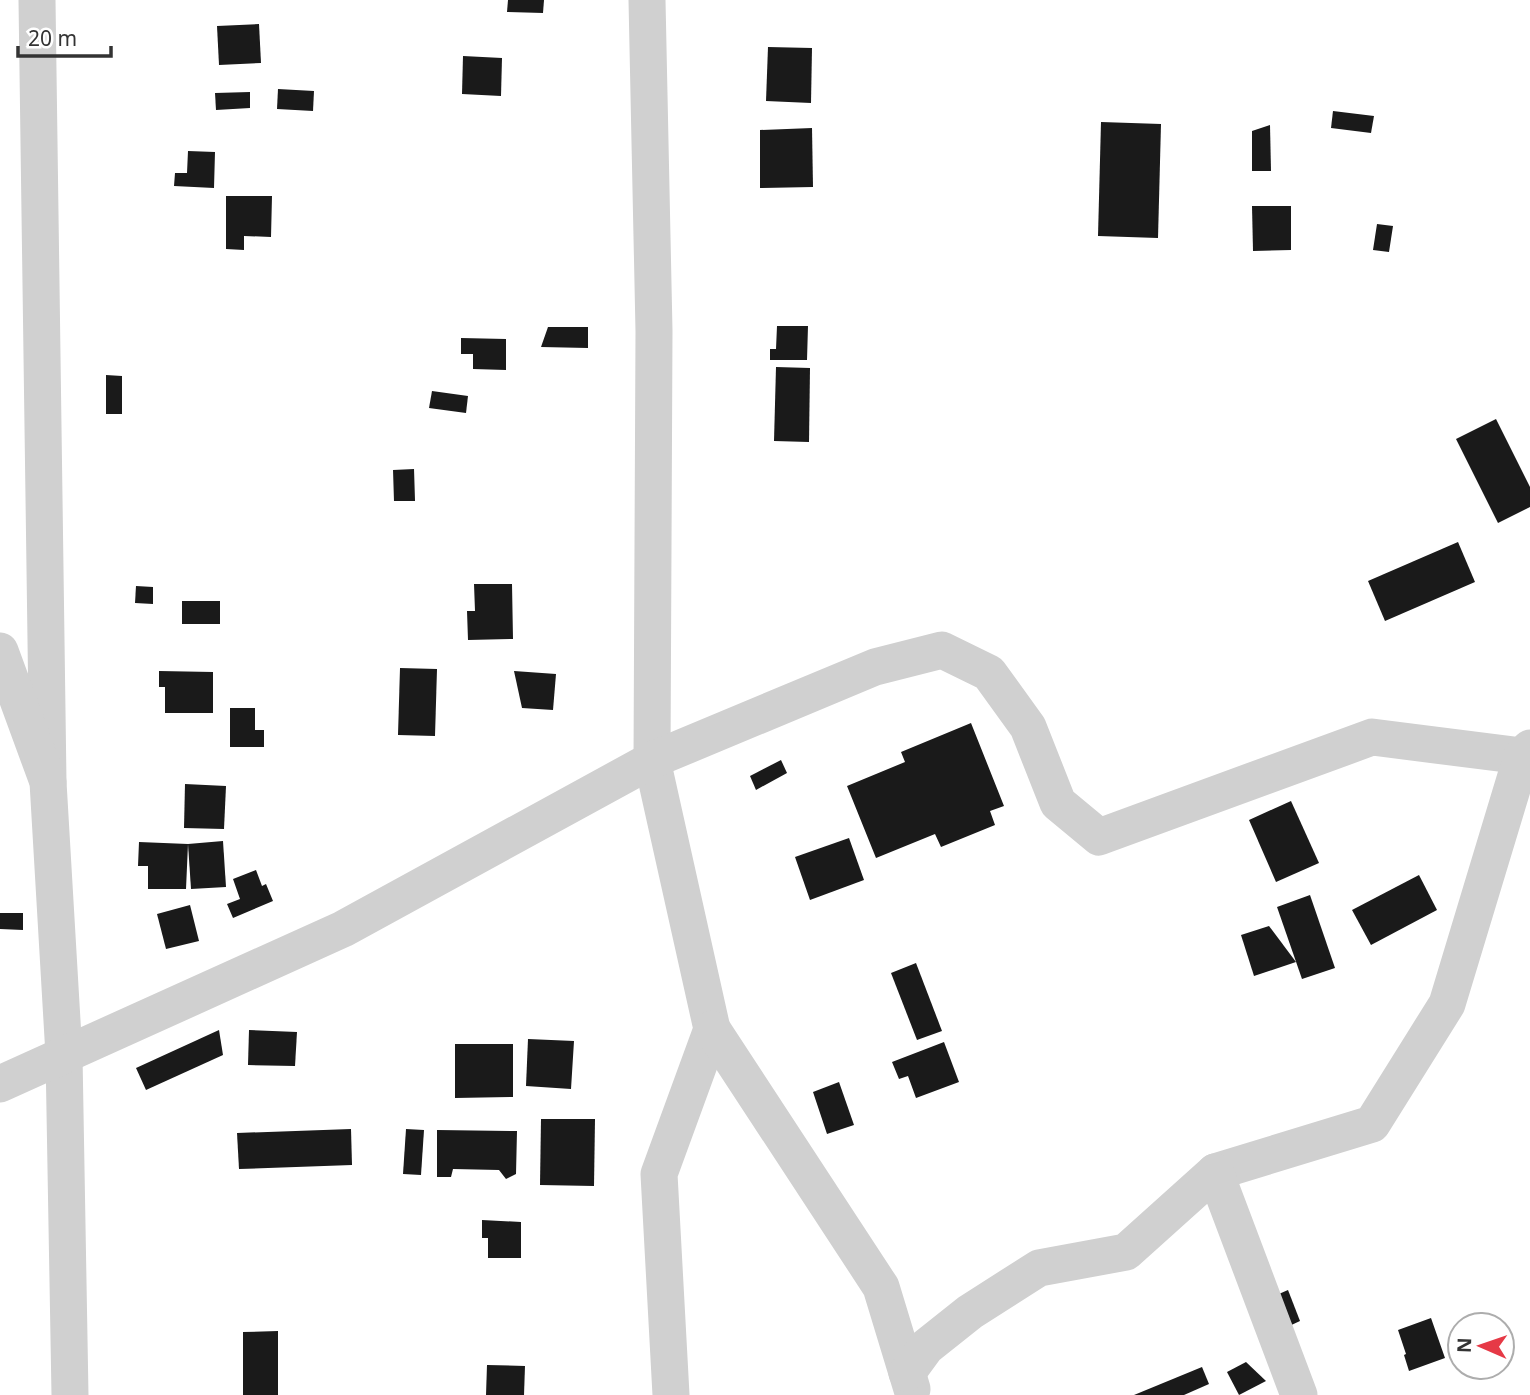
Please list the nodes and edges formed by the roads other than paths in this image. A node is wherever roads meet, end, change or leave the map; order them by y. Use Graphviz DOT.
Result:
graph roads {
  1 [pos="37,0"];
  2 [pos="647,0"];
  3 [pos="0,651"];
  4 [pos="1526,752"];
  5 [pos="652,760"];
  6 [pos="48,782"];
  7 [pos="712,1029"];
  8 [pos="64,1055"];
  9 [pos="0,1084"];
  10 [pos="1215,1172"];
  11 [pos="910,1384"];
  12 [pos="69,1395"];
  13 [pos="671,1395"];
  14 [pos="1299,1395"];
  1 -- 6 [label="street"];
  2 -- 5 [label="street"];
  3 -- 6 [label="street"];
  4 -- 5 [label="street"];
  4 -- 10 [label="street"];
  5 -- 7 [label="street"];
  5 -- 8 [label="street"];
  6 -- 8 [label="street"];
  7 -- 11 [label="street"];
  7 -- 13 [label="street"];
  8 -- 9 [label="street"];
  8 -- 12 [label="street"];
  10 -- 11 [label="street"];
  10 -- 14 [label="street"];
}
